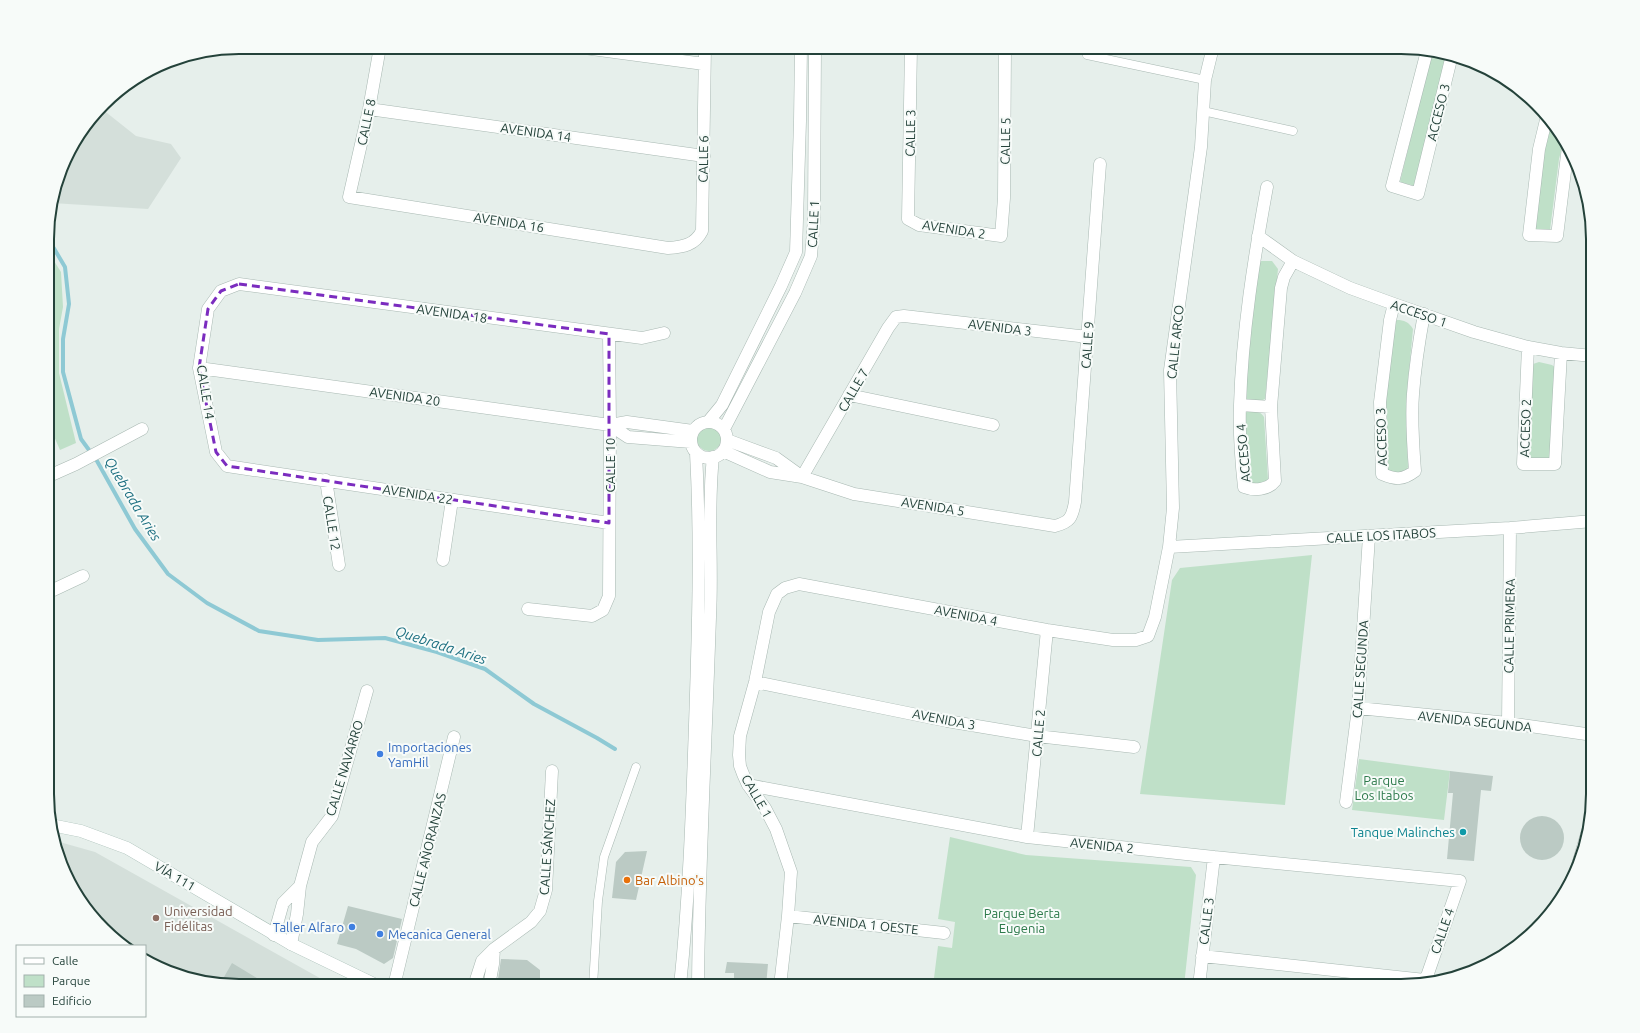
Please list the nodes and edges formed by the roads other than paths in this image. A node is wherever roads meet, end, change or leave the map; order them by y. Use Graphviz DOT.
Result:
graph roads {
  1 [pos="379,54"];
  2 [pos="630,54"];
  3 [pos="705,54"];
  4 [pos="800,54"];
  5 [pos="816,54"];
  6 [pos="911,54"];
  7 [pos="1006,54"];
  8 [pos="1212,54"];
  9 [pos="1087,55"];
  10 [pos="1426,56"];
  11 [pos="1451,61"];
  12 [pos="704,64"];
  13 [pos="1205,80"];
  14 [pos="369,109"];
  15 [pos="1203,110"];
  16 [pos="800,121"];
  17 [pos="814,121"];
  18 [pos="1545,123"];
  19 [pos="1293,130"];
  20 [pos="704,156"];
  21 [pos="1567,157"];
  22 [pos="1100,164"];
  23 [pos="1267,187"];
  24 [pos="349,197"];
  25 [pos="908,219"];
  26 [pos="1001,236"];
  27 [pos="1258,236"];
  28 [pos="668,248"];
  29 [pos="1293,261"];
  30 [pos="239,284"];
  31 [pos="781,286"];
  32 [pos="794,293"];
  33 [pos="1394,304"];
  34 [pos="1424,314"];
  35 [pos="912,317"];
  36 [pos="664,333"];
  37 [pos="609,334"];
  38 [pos="1088,337"];
  39 [pos="1528,347"];
  40 [pos="1561,353"];
  41 [pos="1586,355"];
  42 [pos="199,368"];
  43 [pos="849,395"];
  44 [pos="1240,405"];
  45 [pos="1271,407"];
  46 [pos="708,422"];
  47 [pos="610,425"];
  48 [pos="993,426"];
  49 [pos="142,429"];
  50 [pos="694,442"];
  51 [pos="722,444"];
  52 [pos="227,466"];
  53 [pos="54,474"];
  54 [pos="802,477"];
  55 [pos="326,480"];
  56 [pos="452,500"];
  57 [pos="1586,522"];
  58 [pos="610,523"];
  59 [pos="1066,523"];
  60 [pos="1510,528"];
  61 [pos="1369,536"];
  62 [pos="1169,547"];
  63 [pos="443,560"];
  64 [pos="339,565"];
  65 [pos="83,576"];
  66 [pos="785,588"];
  67 [pos="54,590"];
  68 [pos="528,608"];
  69 [pos="705,614"];
  70 [pos="1047,630"];
  71 [pos="1148,636"];
  72 [pos="755,682"];
  73 [pos="367,691"];
  74 [pos="1358,708"];
  75 [pos="1508,723"];
  76 [pos="1586,734"];
  77 [pos="1038,736"];
  78 [pos="454,737"];
  79 [pos="1134,747"];
  80 [pos="636,767"];
  81 [pos="552,771"];
  82 [pos="748,785"];
  83 [pos="1346,802"];
  84 [pos="57,826"];
  85 [pos="1027,837"];
  86 [pos="1214,857"];
  87 [pos="1460,880"];
  88 [pos="300,886"];
  89 [pos="788,916"];
  90 [pos="693,918"];
  91 [pos="944,933"];
  92 [pos="274,935"];
  93 [pos="291,944"];
  94 [pos="494,948"];
  95 [pos="1202,956"];
  96 [pos="1426,977"];
  97 [pos="364,979"];
  98 [pos="396,979"];
  99 [pos="476,979"];
  100 [pos="490,979"];
  101 [pos="593,979"];
  102 [pos="681,979"];
  103 [pos="697,979"];
  104 [pos="781,979"];
  105 [pos="1200,979"];
  106 [pos="1407,979"];
  1 -- 14 [label="street, CALLE 8"];
  2 -- 12 [label="street"];
  3 -- 12 [label="street, CALLE 6"];
  4 -- 16 [label="street, CALLE 1"];
  5 -- 17 [label="street, CALLE 1"];
  6 -- 25 [label="street, CALLE 3"];
  7 -- 26 [label="street, CALLE 5"];
  8 -- 13 [label="street, CALLE ARCO"];
  9 -- 13 [label="lane"];
  10 -- 11 [label="street, ACCESO 3"];
  12 -- 20 [label="street, CALLE 6"];
  13 -- 15 [label="street, CALLE ARCO"];
  14 -- 20 [label="street, AVENIDA 14"];
  14 -- 24 [label="street, CALLE 8"];
  15 -- 19 [label="lane"];
  15 -- 62 [label="street, CALLE ARCO"];
  16 -- 17 [label="street"];
  16 -- 31 [label="street, CALLE 1"];
  17 -- 32 [label="street, CALLE 1"];
  18 -- 21 [label="street"];
  20 -- 28 [label="street, CALLE 6"];
  22 -- 38 [label="street, CALLE 9"];
  23 -- 27 [label="street, ACCESO 4"];
  24 -- 28 [label="street, AVENIDA 16"];
  25 -- 26 [label="street, AVENIDA 2"];
  27 -- 29 [label="street, ACCESO 1"];
  27 -- 44 [label="street, ACCESO 4"];
  29 -- 33 [label="street, ACCESO 1"];
  29 -- 45 [label="street, ACCESO 4"];
  30 -- 37 [label="street, AVENIDA 18"];
  30 -- 42 [label="street, CALLE 14"];
  31 -- 32 [label="street"];
  31 -- 46 [label="street, CALLE 1"];
  32 -- 51 [label="street, CALLE 1"];
  33 -- 34 [label="street, ACCESO 1"];
  33 -- 34 [label="street, ACCESO 3"];
  34 -- 39 [label="street, ACCESO 1"];
  35 -- 38 [label="street, AVENIDA 3"];
  35 -- 43 [label="street, CALLE 7"];
  36 -- 37 [label="street, AVENIDA 18"];
  37 -- 47 [label="street, CALLE 10"];
  38 -- 59 [label="street, CALLE 9"];
  39 -- 40 [label="street, ACCESO 1"];
  39 -- 40 [label="street, ACCESO 2"];
  40 -- 41 [label="street, ACCESO 1"];
  42 -- 47 [label="street, AVENIDA 20"];
  42 -- 52 [label="street, CALLE 14"];
  43 -- 48 [label="street"];
  43 -- 54 [label="street, CALLE 7"];
  44 -- 45 [label="street"];
  44 -- 45 [label="street, ACCESO 4"];
  46 -- 50 [label="street"];
  46 -- 51 [label="street"];
  47 -- 50 [label="street, AVENIDA 20"];
  47 -- 58 [label="street, CALLE 10"];
  49 -- 53 [label="street"];
  50 -- 51 [label="street, AVENIDA 20"];
  50 -- 69 [label="street"];
  51 -- 54 [label="street, AVENIDA 5"];
  51 -- 69 [label="street"];
  52 -- 55 [label="street, AVENIDA 22"];
  54 -- 59 [label="street, AVENIDA 5"];
  55 -- 56 [label="street, AVENIDA 22"];
  55 -- 64 [label="street, CALLE 12"];
  56 -- 58 [label="street, AVENIDA 22"];
  56 -- 63 [label="street"];
  57 -- 60 [label="street, CALLE LOS ITABOS"];
  58 -- 68 [label="street, CALLE 10"];
  60 -- 61 [label="street, CALLE LOS ITABOS"];
  60 -- 75 [label="street, CALLE PRIMERA"];
  61 -- 62 [label="street, CALLE LOS ITABOS"];
  61 -- 74 [label="street, CALLE SEGUNDA"];
  62 -- 71 [label="street, CALLE ARCO"];
  65 -- 67 [label="street"];
  66 -- 70 [label="street, AVENIDA 4"];
  66 -- 72 [label="street, CALLE 1"];
  69 -- 90 [label="street"];
  70 -- 71 [label="street, AVENIDA 4"];
  70 -- 77 [label="street, CALLE 2"];
  72 -- 77 [label="street, AVENIDA 3"];
  72 -- 82 [label="street, CALLE 1"];
  73 -- 88 [label="street, CALLE NAVARRO"];
  74 -- 75 [label="street, AVENIDA SEGUNDA"];
  74 -- 83 [label="street, CALLE SEGUNDA"];
  75 -- 76 [label="street, AVENIDA SEGUNDA"];
  77 -- 79 [label="street, AVENIDA 3"];
  77 -- 85 [label="street, CALLE 2"];
  78 -- 98 [label="street, CALLE AÑORANZAS"];
  80 -- 101 [label="lane"];
  81 -- 94 [label="street, CALLE SÁNCHEZ"];
  82 -- 85 [label="street, AVENIDA 2"];
  82 -- 89 [label="street, CALLE 1"];
  84 -- 92 [label="street, VÍA 111"];
  85 -- 86 [label="street, AVENIDA 2"];
  86 -- 87 [label="street, AVENIDA 2"];
  86 -- 95 [label="street, CALLE 3"];
  87 -- 96 [label="street, CALLE 4"];
  88 -- 92 [label="street, CALLE NAVARRO"];
  88 -- 93 [label="street, CALLE NAVARRO"];
  89 -- 91 [label="street, AVENIDA 1 OESTE"];
  89 -- 104 [label="street, CALLE 1"];
  90 -- 102 [label="street"];
  90 -- 103 [label="street"];
  92 -- 93 [label="street, VÍA 111"];
  93 -- 97 [label="street, VÍA 111"];
  94 -- 99 [label="street, CALLE SÁNCHEZ"];
  94 -- 100 [label="street"];
  95 -- 105 [label="street, CALLE 3"];
  95 -- 106 [label="street"];
}
